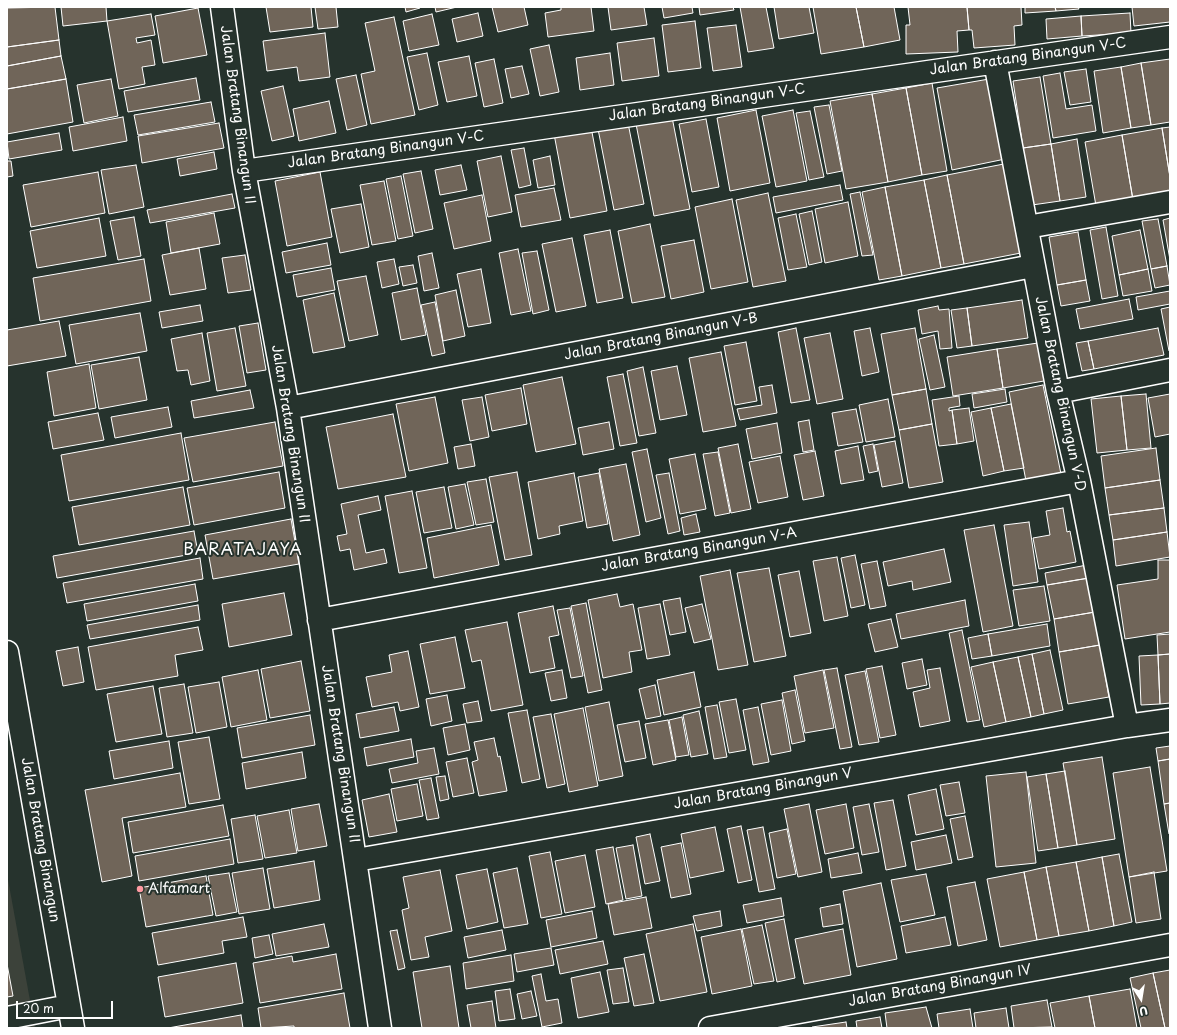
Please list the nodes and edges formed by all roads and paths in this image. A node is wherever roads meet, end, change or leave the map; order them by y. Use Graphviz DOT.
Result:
graph roads {
  1 [pos="222,7"];
  2 [pos="1170,36"];
  3 [pos="995,62"];
  4 [pos="244,171"];
  5 [pos="1170,202"];
  6 [pos="1027,227"];
  7 [pos="1033,266"];
  8 [pos="1170,370"];
  9 [pos="1058,392"];
  10 [pos="288,408"];
  11 [pos="1079,481"];
  12 [pos="319,620"];
  13 [pos="7,652"];
  14 [pos="1170,720"];
  15 [pos="1127,726"];
  16 [pos="356,860"];
  17 [pos="1170,945"];
  18 [pos="69,1006"];
  19 [pos="7,1018"];
  20 [pos="73,1028"];
  21 [pos="380,1028"];
  22 [pos="710,1028"];
  1 -- 4 [label="street, Jalan Bratang Binangun II"];
  2 -- 3 [label="street, Jalan Bratang Binangun V-C"];
  3 -- 4 [label="street, Jalan Bratang Binangun V-C"];
  3 -- 6 [label="street, Jalan Bratang Binangun V-D"];
  4 -- 10 [label="street, Jalan Bratang Binangun II"];
  5 -- 6 [label="street"];
  6 -- 7 [label="street, Jalan Bratang Binangun V-D"];
  7 -- 9 [label="street, Jalan Bratang Binangun V-D"];
  7 -- 10 [label="street, Jalan Bratang Binangun V-B"];
  8 -- 9 [label="street"];
  9 -- 11 [label="street, Jalan Bratang Binangun V-D"];
  10 -- 12 [label="street, Jalan Bratang Binangun II"];
  11 -- 12 [label="street, Jalan Bratang Binangun V-A"];
  11 -- 15 [label="street, Jalan Bratang Binangun V-D"];
  12 -- 16 [label="street, Jalan Bratang Binangun II"];
  13 -- 18 [label="street, Jalan Bratang Binangun"];
  14 -- 15 [label="street, Jalan Bratang Binangun V"];
  15 -- 16 [label="street, Jalan Bratang Binangun V"];
  16 -- 21 [label="street, Jalan Bratang Binangun II"];
  17 -- 22 [label="street, Jalan Bratang Binangun IV"];
  18 -- 19 [label="street"];
  18 -- 20 [label="street, Jalan Bratang Binangun"];
}
